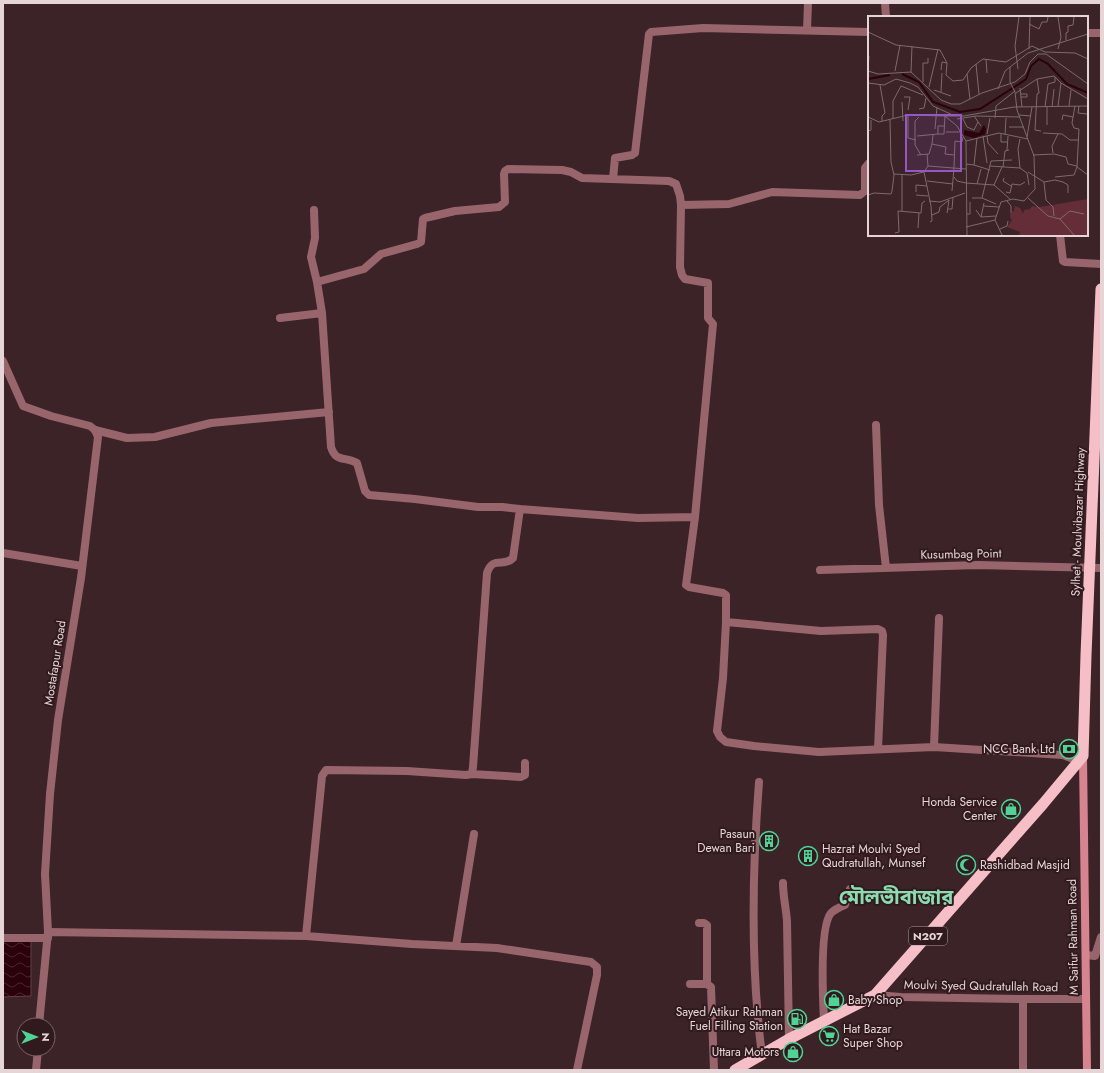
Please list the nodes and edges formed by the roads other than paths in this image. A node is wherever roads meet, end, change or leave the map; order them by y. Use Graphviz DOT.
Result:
graph roads {
  1 [pos="808,3"];
  2 [pos="885,3"];
  3 [pos="886,16"];
  4 [pos="807,30"];
  5 [pos="868,32"];
  6 [pos="1088,33"];
  7 [pos="1101,33"];
  8 [pos="868,164"];
  9 [pos="613,179"];
  10 [pos="681,205"];
  11 [pos="314,210"];
  12 [pos="1060,236"];
  13 [pos="1101,264"];
  14 [pos="317,282"];
  15 [pos="1101,289"];
  16 [pos="322,313"];
  17 [pos="280,318"];
  18 [pos="3,361"];
  19 [pos="329,412"];
  20 [pos="876,425"];
  21 [pos="95,430"];
  22 [pos="520,509"];
  23 [pos="695,517"];
  24 [pos="3,553"];
  25 [pos="82,566"];
  26 [pos="1090,567"];
  27 [pos="886,568"];
  28 [pos="1101,568"];
  29 [pos="820,570"];
  30 [pos="939,618"];
  31 [pos="726,622"];
  32 [pos="934,747"];
  33 [pos="878,749"];
  34 [pos="1081,759"];
  35 [pos="525,763"];
  36 [pos="472,774"];
  37 [pos="759,782"];
  38 [pos="474,834"];
  39 [pos="783,883"];
  40 [pos="850,889"];
  41 [pos="699,923"];
  42 [pos="48,935"];
  43 [pos="306,936"];
  44 [pos="1101,937"];
  45 [pos="3,938"];
  46 [pos="456,946"];
  47 [pos="1086,955"];
  48 [pos="690,984"];
  49 [pos="707,984"];
  50 [pos="875,995"];
  51 [pos="1023,999"];
  52 [pos="1086,999"];
  53 [pos="40,1017"];
  54 [pos="824,1021"];
  55 [pos="789,1039"];
  56 [pos="762,1055"];
  57 [pos="37,1057"];
  58 [pos="36,1070"];
  59 [pos="577,1070"];
  60 [pos="714,1070"];
  61 [pos="735,1070"];
  62 [pos="1024,1070"];
  63 [pos="1087,1070"];
  1 -- 4 [label="street"];
  2 -- 3 [label="street"];
  4 -- 5 [label="street"];
  4 -- 9 [label="street"];
  6 -- 7 [label="street"];
  8 -- 10 [label="street"];
  9 -- 10 [label="street"];
  9 -- 14 [label="street"];
  10 -- 23 [label="street"];
  11 -- 14 [label="street"];
  12 -- 13 [label="street"];
  14 -- 16 [label="street"];
  15 -- 26 [label="highway, Sylhet - Moulvibazar Highway"];
  16 -- 17 [label="street"];
  16 -- 19 [label="street"];
  18 -- 21 [label="street"];
  19 -- 21 [label="street"];
  19 -- 22 [label="street"];
  20 -- 27 [label="street"];
  21 -- 25 [label="street, Mostafapur Road"];
  22 -- 23 [label="street"];
  22 -- 36 [label="street"];
  23 -- 31 [label="street"];
  24 -- 25 [label="street"];
  25 -- 42 [label="street, Mostafapur Road"];
  26 -- 27 [label="street, Kusumbag Point"];
  26 -- 28 [label="street, Kusumbag Point"];
  26 -- 34 [label="highway, Sylhet - Moulvibazar Highway"];
  27 -- 29 [label="street, Kusumbag Point"];
  30 -- 32 [label="street"];
  31 -- 33 [label="street"];
  31 -- 33 [label="street"];
  32 -- 33 [label="street"];
  32 -- 34 [label="street"];
  34 -- 47 [label="main road, M Saifur Rahman Road"];
  34 -- 50 [label="highway, N207"];
  35 -- 36 [label="street"];
  36 -- 43 [label="street"];
  37 -- 56 [label="street"];
  38 -- 46 [label="street"];
  39 -- 55 [label="street"];
  40 -- 54 [label="street"];
  41 -- 49 [label="street"];
  42 -- 43 [label="street"];
  42 -- 45 [label="street"];
  42 -- 53 [label="street, Mostafapur Road"];
  43 -- 46 [label="street"];
  44 -- 47 [label="street"];
  46 -- 59 [label="street"];
  47 -- 52 [label="main road, M Saifur Rahman Road"];
  48 -- 49 [label="street"];
  49 -- 60 [label="street"];
  50 -- 51 [label="street, Moulvi Syed Qudratullah Road"];
  50 -- 54 [label="highway, N207"];
  51 -- 52 [label="street, Moulvi Syed Qudratullah Road"];
  51 -- 62 [label="street"];
  52 -- 63 [label="main road, M Saifur Rahman Road"];
  54 -- 55 [label="highway, N207"];
  55 -- 56 [label="highway, N207"];
  56 -- 61 [label="highway, N207"];
  57 -- 58 [label="street"];
}
